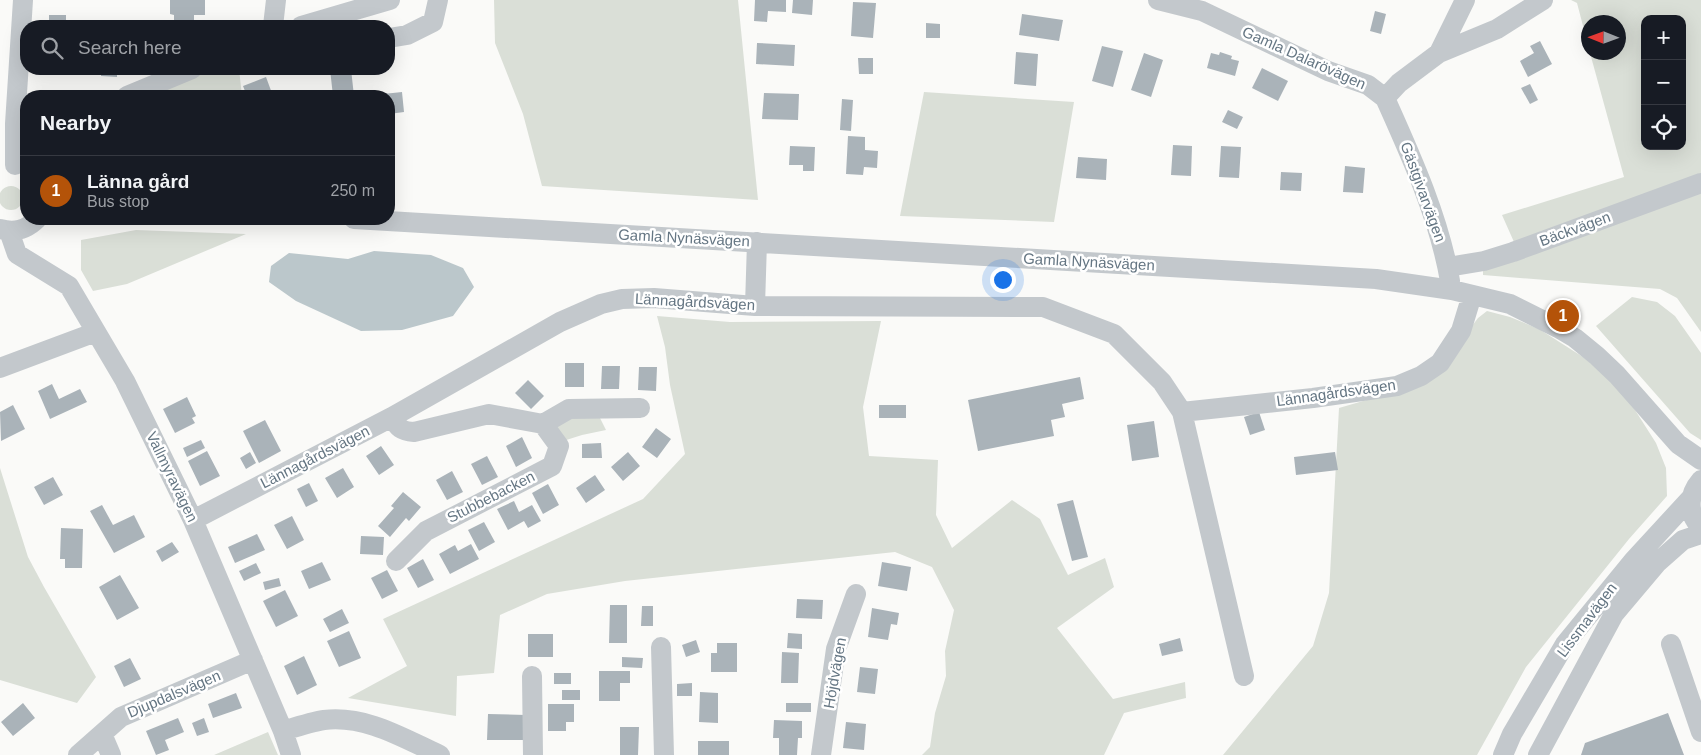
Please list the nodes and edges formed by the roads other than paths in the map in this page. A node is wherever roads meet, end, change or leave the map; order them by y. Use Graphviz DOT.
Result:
graph roads {
  1 [pos="23,0"];
  2 [pos="276,0"];
  3 [pos="390,0"];
  4 [pos="438,0"];
  5 [pos="1158,0"];
  6 [pos="1465,0"];
  7 [pos="1544,0"];
  8 [pos="23,20"];
  9 [pos="274,20"];
  10 [pos="336,20"];
  11 [pos="395,37"];
  12 [pos="1439,53"];
  13 [pos="22,75"];
  14 [pos="178,75"];
  15 [pos="22,90"];
  16 [pos="141,90"];
  17 [pos="1385,98"];
  18 [pos="20,129"];
  19 [pos="14,167"];
  20 [pos="1701,183"];
  21 [pos="395,221"];
  22 [pos="30,225"];
  23 [pos="4,230"];
  24 [pos="757,242"];
  25 [pos="1448,267"];
  26 [pos="1452,290"];
  27 [pos="1472,295"];
  28 [pos="755,306"];
  29 [pos="96,332"];
  30 [pos="0,368"];
  31 [pos="640,408"];
  32 [pos="1182,412"];
  33 [pos="392,417"];
  34 [pos="543,424"];
  35 [pos="1678,444"];
  36 [pos="1701,460"];
  37 [pos="1695,489"];
  38 [pos="192,520"];
  39 [pos="1701,528"];
  40 [pos="1701,534"];
  41 [pos="396,561"];
  42 [pos="856,594"];
  43 [pos="1671,644"];
  44 [pos="661,647"];
  45 [pos="253,660"];
  46 [pos="532,676"];
  47 [pos="1244,676"];
  48 [pos="283,731"];
  49 [pos="1701,732"];
  50 [pos="102,734"];
  51 [pos="78,755"];
  52 [pos="111,755"];
  53 [pos="291,755"];
  54 [pos="440,755"];
  55 [pos="533,755"];
  56 [pos="664,755"];
  57 [pos="822,755"];
  58 [pos="1503,755"];
  59 [pos="1538,755"];
  1 -- 8 [label="street"];
  2 -- 9 [label="street"];
  3 -- 10 [label="street"];
  4 -- 11 [label="street"];
  5 -- 17 [label="street, Gamla Dalarövägen"];
  6 -- 12 [label="street"];
  7 -- 12 [label="street"];
  12 -- 17 [label="street"];
  13 -- 15 [label="street"];
  14 -- 16 [label="street"];
  17 -- 25 [label="street, Gästgivarvägen"];
  18 -- 19 [label="street"];
  20 -- 25 [label="street, Bäckvägen"];
  21 -- 24 [label="street, Gamla Nynäsvägen"];
  22 -- 23 [label="street"];
  23 -- 29 [label="street, Vallmyravägen"];
  24 -- 26 [label="street, Gamla Nynäsvägen"];
  24 -- 28 [label="street"];
  25 -- 26 [label="street, Gästgivarvägen"];
  26 -- 27 [label="street, Gamla Nynäsvägen"];
  27 -- 32 [label="street, Lännagårdsvägen"];
  27 -- 35 [label="street, Gamla Nynäsvägen"];
  28 -- 32 [label="street, Lännagårdsvägen"];
  28 -- 33 [label="street, Lännagårdsvägen"];
  29 -- 30 [label="street"];
  29 -- 38 [label="street, Vallmyravägen"];
  31 -- 34 [label="street"];
  32 -- 47 [label="street, Lännagårdsvägen"];
  33 -- 34 [label="street"];
  33 -- 38 [label="street, Lännagårdsvägen"];
  34 -- 41 [label="street, Stubbebacken"];
  35 -- 36 [label="street, Gamla Nynäsvägen"];
  35 -- 37 [label="street, Gamla Nynäsvägen"];
  37 -- 39 [label="street, Gamla Nynäsvägen"];
  37 -- 58 [label="street, Lissmavägen"];
  38 -- 45 [label="street, Vallmyravägen"];
  40 -- 59 [label="street, Lissmavägen"];
  42 -- 57 [label="street, Höjdvägen"];
  43 -- 49 [label="street"];
  44 -- 56 [label="street"];
  45 -- 48 [label="street, Vallmyravägen"];
  45 -- 50 [label="street, Djupdalsvägen"];
  46 -- 55 [label="street"];
  48 -- 53 [label="street, Vallmyravägen"];
  48 -- 54 [label="street"];
  50 -- 51 [label="street, Djupdalsvägen"];
  50 -- 52 [label="street"];
}
